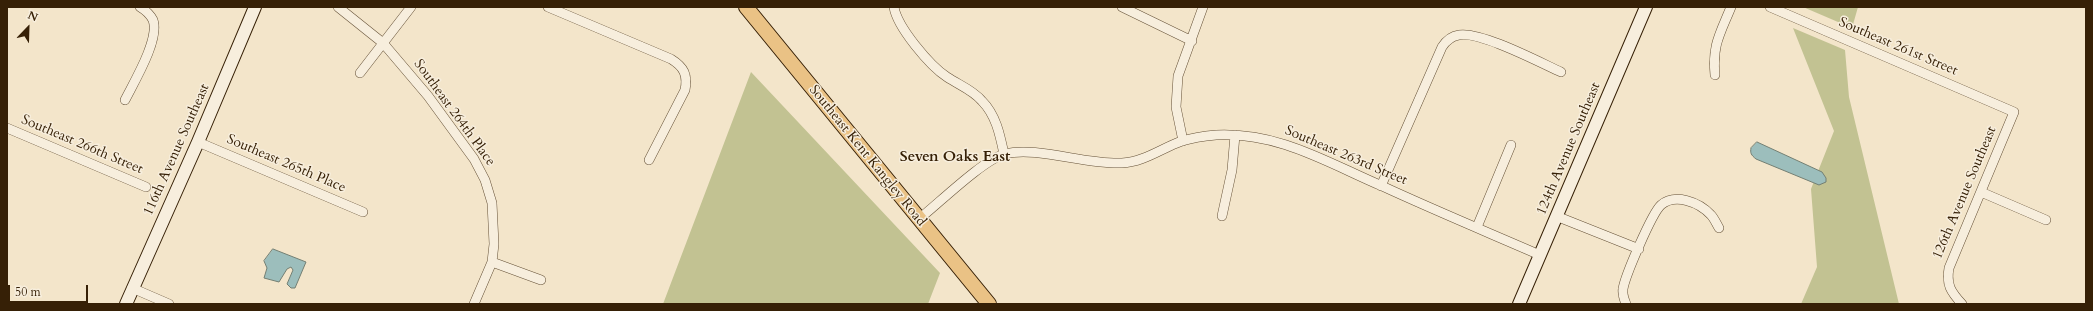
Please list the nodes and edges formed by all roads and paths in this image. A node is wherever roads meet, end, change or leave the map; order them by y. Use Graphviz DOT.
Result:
graph roads {
  1 [pos="140,7"];
  2 [pos="255,7"];
  3 [pos="338,7"];
  4 [pos="411,7"];
  5 [pos="548,7"];
  6 [pos="746,7"];
  7 [pos="894,7"];
  8 [pos="1122,7"];
  9 [pos="1203,7"];
  10 [pos="1646,7"];
  11 [pos="1731,7"];
  12 [pos="1770,7"];
  13 [pos="1192,41"];
  14 [pos="383,43"];
  15 [pos="1561,72"];
  16 [pos="360,73"];
  17 [pos="1715,75"];
  18 [pos="125,100"];
  19 [pos="2014,112"];
  20 [pos="7,128"];
  21 [pos="1235,135"];
  22 [pos="1182,141"];
  23 [pos="198,142"];
  24 [pos="1511,146"];
  25 [pos="1004,154"];
  26 [pos="649,160"];
  27 [pos="1381,186"];
  28 [pos="146,187"];
  29 [pos="1980,192"];
  30 [pos="363,212"];
  31 [pos="1222,216"];
  32 [pos="1556,216"];
  33 [pos="919,219"];
  34 [pos="2046,220"];
  35 [pos="1477,227"];
  36 [pos="1719,228"];
  37 [pos="1639,249"];
  38 [pos="1540,255"];
  39 [pos="492,262"];
  40 [pos="542,280"];
  41 [pos="132,288"];
  42 [pos="126,304"];
  43 [pos="169,304"];
  44 [pos="474,304"];
  45 [pos="989,304"];
  46 [pos="1519,304"];
  47 [pos="1626,304"];
  48 [pos="1962,304"];
  1 -- 18 [label="street"];
  2 -- 23 [label="main road, 116th Avenue Southeast"];
  3 -- 14 [label="street, Southeast 264th Place"];
  4 -- 14 [label="street"];
  5 -- 26 [label="street"];
  6 -- 33 [label="main road, Southeast Kent Kangley Road"];
  7 -- 25 [label="street"];
  8 -- 13 [label="street"];
  9 -- 13 [label="street"];
  10 -- 32 [label="main road, 124th Avenue Southeast"];
  11 -- 17 [label="street"];
  12 -- 19 [label="street, Southeast 261st Street"];
  13 -- 22 [label="street"];
  14 -- 16 [label="street"];
  14 -- 39 [label="street, Southeast 264th Place"];
  15 -- 27 [label="street"];
  19 -- 29 [label="street, 126th Avenue Southeast"];
  20 -- 28 [label="street, Southeast 266th Street"];
  21 -- 22 [label="street, Southeast 263rd Street"];
  21 -- 27 [label="street, Southeast 263rd Street"];
  21 -- 31 [label="street"];
  22 -- 25 [label="street, Southeast 263rd Street"];
  23 -- 30 [label="street, Southeast 265th Place"];
  23 -- 41 [label="main road, 116th Avenue Southeast"];
  24 -- 35 [label="street"];
  25 -- 33 [label="street, Southeast 263rd Street"];
  27 -- 35 [label="street, Southeast 263rd Street"];
  29 -- 34 [label="street"];
  29 -- 48 [label="street, 126th Avenue Southeast"];
  32 -- 37 [label="street"];
  32 -- 38 [label="main road, 124th Avenue Southeast"];
  33 -- 45 [label="main road, Southeast Kent Kangley Road"];
  35 -- 38 [label="street, Southeast 263rd Street"];
  36 -- 37 [label="street"];
  37 -- 47 [label="street"];
  38 -- 46 [label="main road, 124th Avenue Southeast"];
  39 -- 40 [label="street"];
  39 -- 44 [label="street, Southeast 264th Place"];
  41 -- 42 [label="main road, 116th Avenue Southeast"];
  41 -- 43 [label="street"];
}
